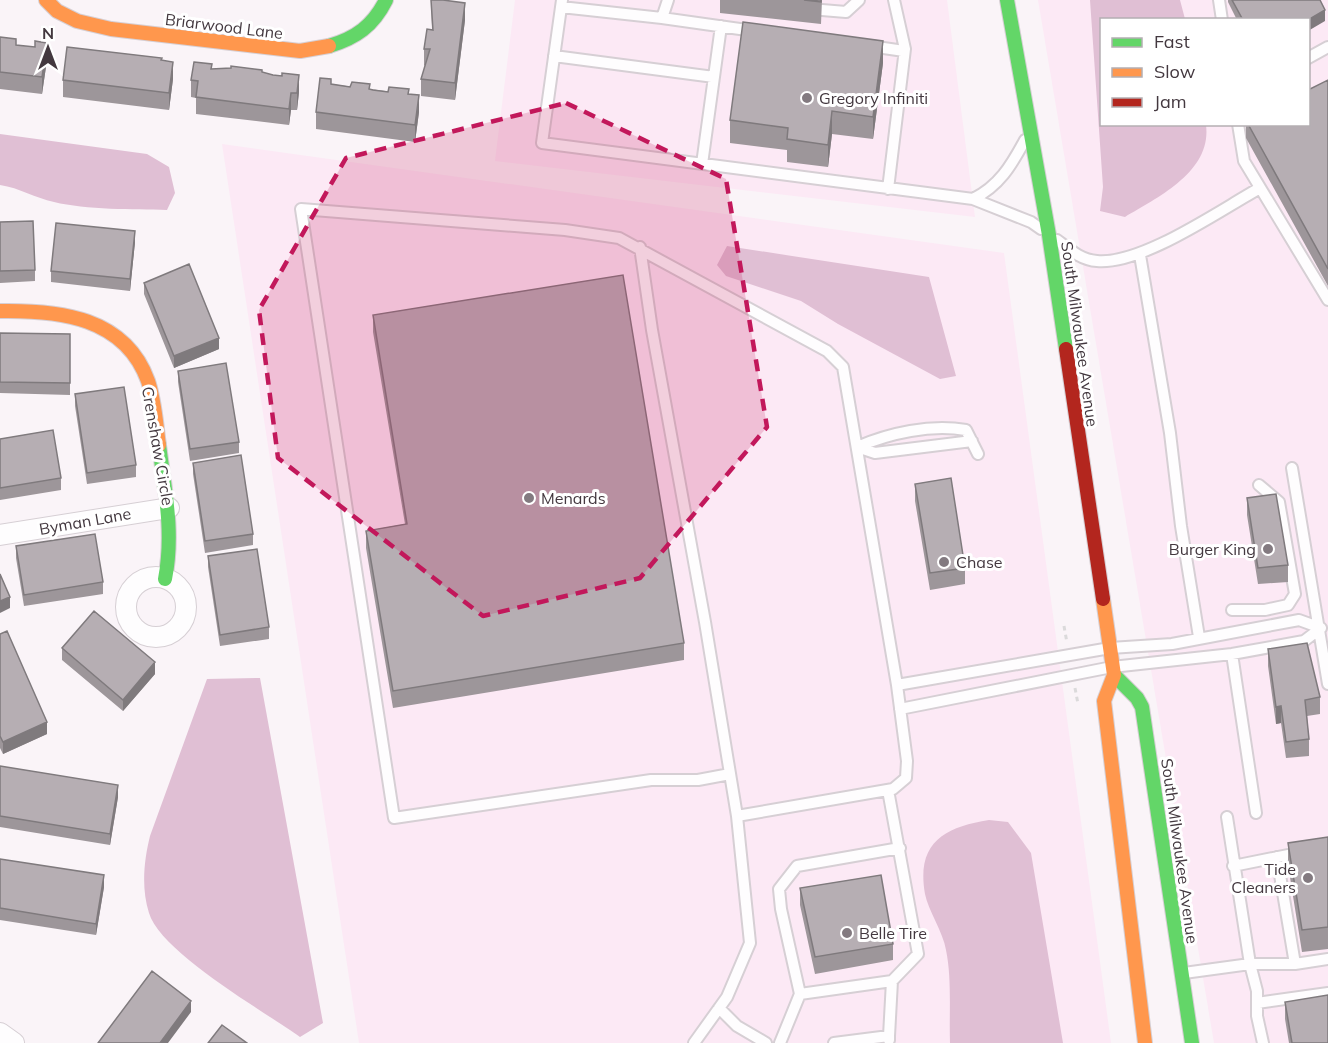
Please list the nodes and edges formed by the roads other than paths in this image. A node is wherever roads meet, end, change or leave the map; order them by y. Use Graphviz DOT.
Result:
graph roads {
  1 [pos="46,0"];
  2 [pos="386,0"];
  3 [pos="668,0"];
  4 [pos="859,0"];
  5 [pos="894,0"];
  6 [pos="1007,0"];
  7 [pos="1219,0"];
  8 [pos="562,3"];
  9 [pos="822,10"];
  10 [pos="662,18"];
  11 [pos="1222,18"];
  12 [pos="721,26"];
  13 [pos="767,32"];
  14 [pos="859,45"];
  15 [pos="1328,47"];
  16 [pos="904,51"];
  17 [pos="554,56"];
  18 [pos="1310,57"];
  19 [pos="714,77"];
  20 [pos="1239,126"];
  21 [pos="1030,130"];
  22 [pos="702,164"];
  23 [pos="1260,188"];
  24 [pos="888,189"];
  25 [pos="973,200"];
  26 [pos="1049,235"];
  27 [pos="640,247"];
  28 [pos="1140,255"];
  29 [pos="1328,300"];
  30 [pos="0,311"];
  31 [pos="969,436"];
  32 [pos="857,447"];
  33 [pos="978,454"];
  34 [pos="1292,468"];
  35 [pos="1259,485"];
  36 [pos="169,508"];
  37 [pos="0,536"];
  38 [pos="165,579"];
  39 [pos="1232,610"];
  40 [pos="1321,628"];
  41 [pos="1199,637"];
  42 [pos="1110,648"];
  43 [pos="1232,654"];
  44 [pos="1113,671"];
  45 [pos="1328,684"];
  46 [pos="897,685"];
  47 [pos="900,709"];
  48 [pos="730,774"];
  49 [pos="888,790"];
  50 [pos="1256,813"];
  51 [pos="737,816"];
  52 [pos="1227,817"];
  53 [pos="1328,847"];
  54 [pos="900,848"];
  55 [pos="1277,857"];
  56 [pos="1233,866"];
  57 [pos="1328,959"];
  58 [pos="1250,964"];
  59 [pos="1295,964"];
  60 [pos="1181,974"];
  61 [pos="892,981"];
  62 [pos="1328,993"];
  63 [pos="800,994"];
  64 [pos="1257,1003"];
  65 [pos="719,1008"];
  66 [pos="0,1033"];
  67 [pos="889,1040"];
  68 [pos="14,1043"];
  69 [pos="694,1043"];
  70 [pos="766,1043"];
  71 [pos="780,1043"];
  72 [pos="834,1043"];
  73 [pos="1145,1043"];
  74 [pos="1192,1043"];
  75 [pos="1263,1043"];
  1 -- 2 [label="main road, Briarwood Lane"];
  3 -- 10 [label="lane"];
  4 -- 9 [label="lane"];
  5 -- 16 [label="lane"];
  6 -- 21 [label="main road, South Milwaukee Avenue"];
  7 -- 11 [label="lane"];
  8 -- 10 [label="lane"];
  8 -- 17 [label="lane"];
  10 -- 12 [label="lane"];
  12 -- 13 [label="lane"];
  12 -- 19 [label="lane"];
  14 -- 16 [label="lane"];
  15 -- 18 [label="lane"];
  16 -- 24 [label="lane"];
  17 -- 19 [label="lane"];
  17 -- 22 [label="lane"];
  19 -- 22 [label="lane"];
  20 -- 23 [label="lane"];
  21 -- 25 [label="lane"];
  21 -- 26 [label="main road, South Milwaukee Avenue"];
  22 -- 24 [label="lane"];
  23 -- 28 [label="lane"];
  23 -- 29 [label="lane"];
  24 -- 25 [label="lane"];
  25 -- 26 [label="lane"];
  26 -- 28 [label="lane"];
  26 -- 42 [label="main road, South Milwaukee Avenue"];
  27 -- 32 [label="lane"];
  27 -- 48 [label="lane"];
  27 -- 48 [label="lane"];
  28 -- 41 [label="lane"];
  30 -- 36 [label="main road, Crenshaw Circle"];
  31 -- 32 [label="lane"];
  31 -- 32 [label="lane"];
  31 -- 33 [label="lane"];
  32 -- 46 [label="lane"];
  34 -- 40 [label="lane"];
  35 -- 39 [label="lane"];
  36 -- 37 [label="street, Byman Lane"];
  36 -- 38 [label="main road, Crenshaw Circle"];
  40 -- 41 [label="lane"];
  40 -- 43 [label="lane"];
  40 -- 45 [label="lane"];
  41 -- 42 [label="lane"];
  42 -- 44 [label="main road, South Milwaukee Avenue"];
  42 -- 46 [label="lane"];
  43 -- 44 [label="lane"];
  43 -- 50 [label="lane"];
  44 -- 47 [label="lane"];
  44 -- 60 [label="main road, South Milwaukee Avenue"];
  44 -- 73 [label="main road, South Milwaukee Avenue"];
  46 -- 47 [label="lane"];
  47 -- 49 [label="lane"];
  48 -- 51 [label="lane"];
  49 -- 51 [label="lane"];
  49 -- 54 [label="lane"];
  51 -- 65 [label="lane"];
  52 -- 56 [label="lane"];
  53 -- 55 [label="lane"];
  54 -- 61 [label="lane"];
  54 -- 63 [label="lane"];
  55 -- 56 [label="lane"];
  55 -- 59 [label="lane"];
  56 -- 58 [label="lane"];
  57 -- 59 [label="lane"];
  58 -- 59 [label="lane"];
  58 -- 60 [label="lane"];
  58 -- 64 [label="lane"];
  60 -- 74 [label="main road, South Milwaukee Avenue"];
  61 -- 63 [label="lane"];
  61 -- 67 [label="lane"];
  62 -- 64 [label="lane"];
  63 -- 71 [label="lane"];
  64 -- 75 [label="lane"];
  65 -- 69 [label="lane"];
  65 -- 70 [label="lane"];
  66 -- 68 [label="street"];
  67 -- 72 [label="lane"];
}
